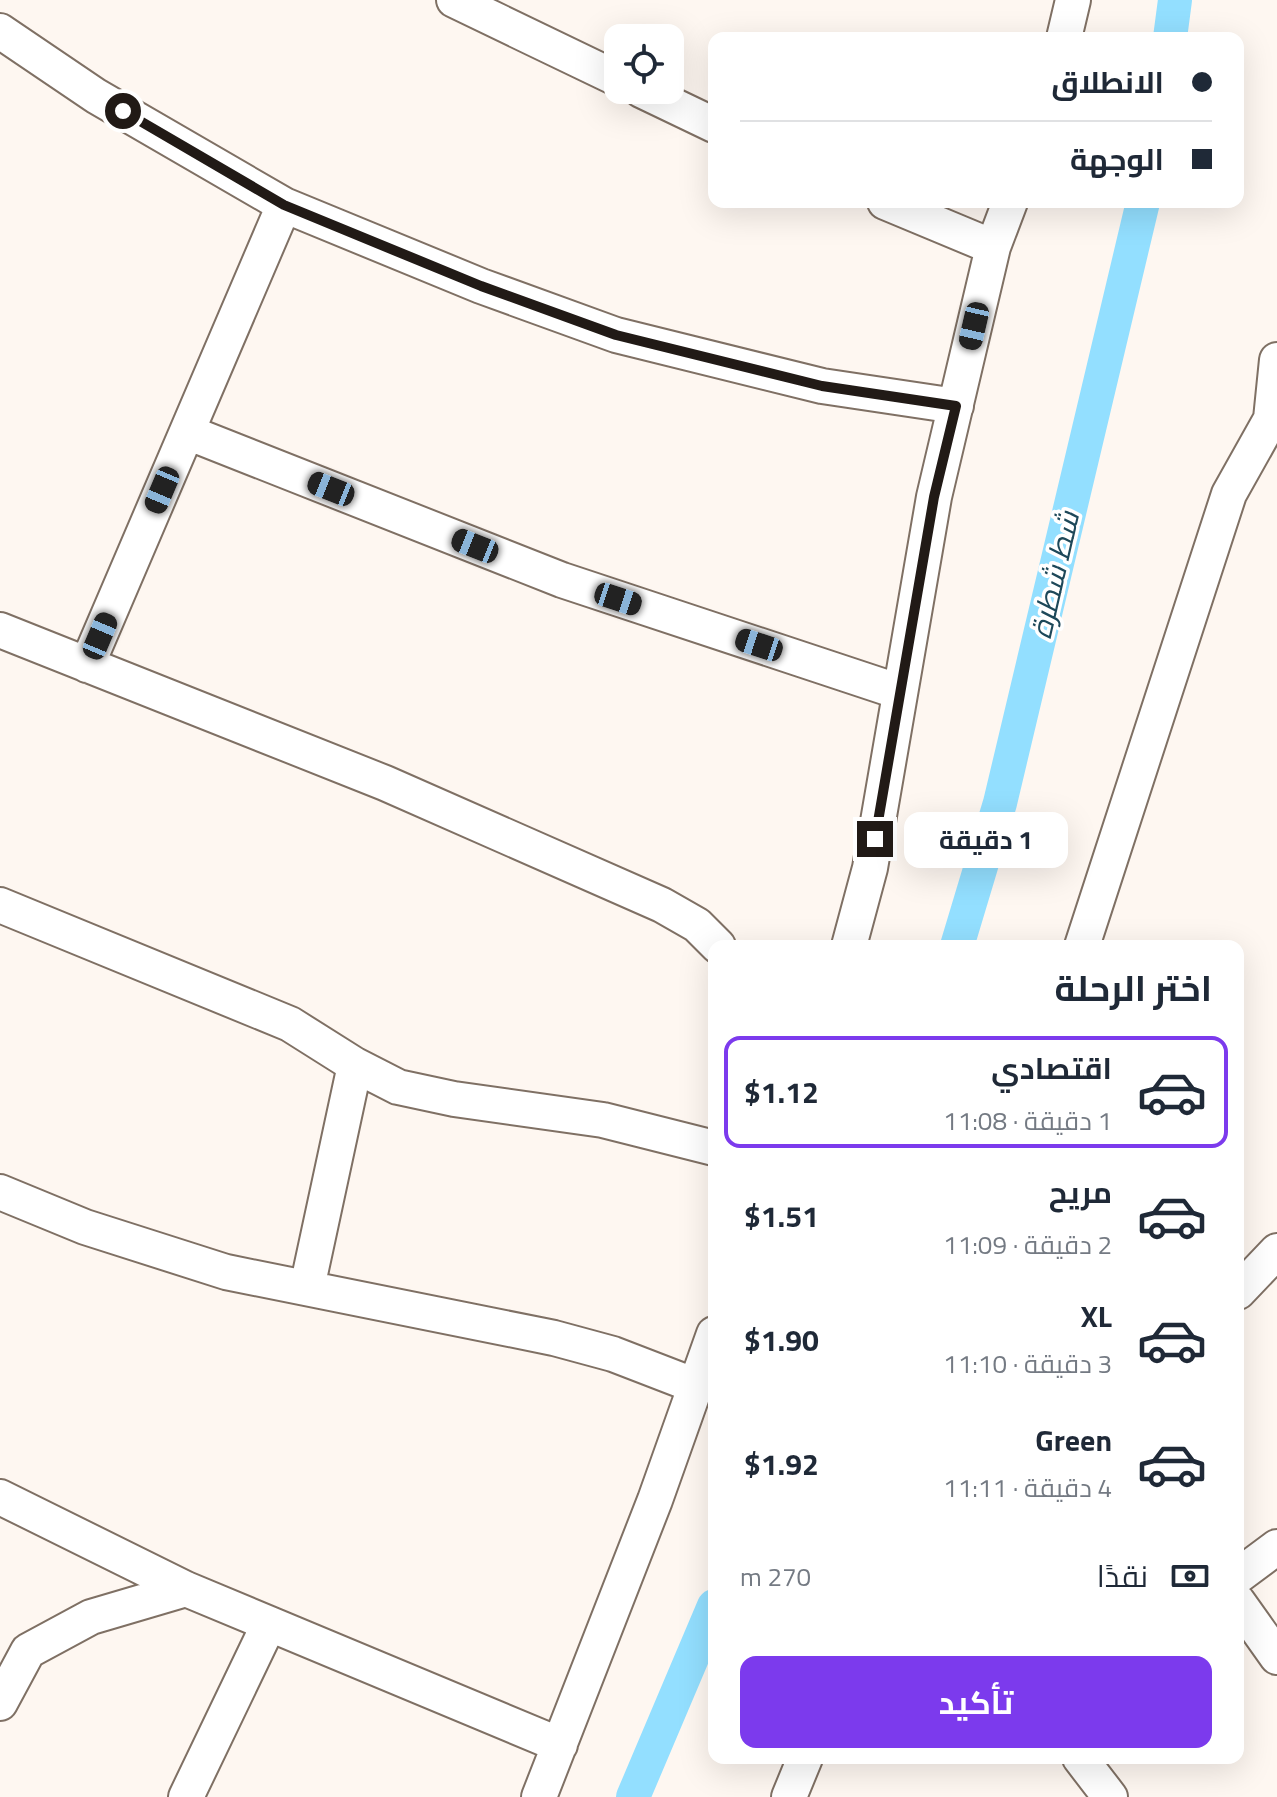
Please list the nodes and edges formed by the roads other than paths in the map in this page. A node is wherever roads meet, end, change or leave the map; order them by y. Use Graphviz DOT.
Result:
graph roads {
  1 [pos="454,0"];
  2 [pos="1073,0"];
  3 [pos="0,31"];
  4 [pos="1065,32"];
  5 [pos="604,72"];
  6 [pos="670,104"];
  7 [pos="708,122"];
  8 [pos="284,205"];
  9 [pos="899,208"];
  10 [pos="1008,208"];
  11 [pos="993,247"];
  12 [pos="1277,360"];
  13 [pos="956,406"];
  14 [pos="1274,421"];
  15 [pos="187,432"];
  16 [pos="0,630"];
  17 [pos="87,665"];
  18 [pos="900,692"];
  19 [pos="0,905"];
  20 [pos="712,940"];
  21 [pos="851,940"];
  22 [pos="1084,940"];
  23 [pos="355,1065"];
  24 [pos="708,1146"];
  25 [pos="0,1192"];
  26 [pos="1277,1251"];
  27 [pos="1244,1286"];
  28 [pos="307,1288"];
  29 [pos="708,1351"];
  30 [pos="696,1386"];
  31 [pos="0,1497"];
  32 [pos="1277,1547"];
  33 [pos="1244,1572"];
  34 [pos="186,1589"];
  35 [pos="1244,1610"];
  36 [pos="269,1624"];
  37 [pos="1277,1657"];
  38 [pos="0,1703"];
  39 [pos="560,1745"];
  40 [pos="803,1764"];
  41 [pos="1085,1764"];
  42 [pos="794,1794"];
  43 [pos="186,1797"];
  44 [pos="539,1797"];
  45 [pos="1110,1797"];
  1 -- 5 [label="street"];
  2 -- 4 [label="street"];
  3 -- 8 [label="street"];
  6 -- 7 [label="street"];
  8 -- 13 [label="street"];
  8 -- 15 [label="street"];
  9 -- 11 [label="street"];
  10 -- 11 [label="street"];
  11 -- 13 [label="street"];
  12 -- 14 [label="street"];
  13 -- 18 [label="street"];
  14 -- 22 [label="street"];
  15 -- 17 [label="street"];
  15 -- 18 [label="street"];
  16 -- 17 [label="street"];
  17 -- 20 [label="street"];
  18 -- 21 [label="street"];
  19 -- 23 [label="street"];
  23 -- 24 [label="street"];
  23 -- 28 [label="street"];
  25 -- 28 [label="street"];
  26 -- 27 [label="street"];
  28 -- 30 [label="street"];
  29 -- 30 [label="street"];
  30 -- 39 [label="street"];
  31 -- 34 [label="street"];
  32 -- 33 [label="street"];
  34 -- 36 [label="street"];
  34 -- 38 [label="street"];
  35 -- 37 [label="street"];
  36 -- 39 [label="street"];
  36 -- 43 [label="street"];
  39 -- 44 [label="street"];
  40 -- 42 [label="street"];
  41 -- 45 [label="street"];
}
